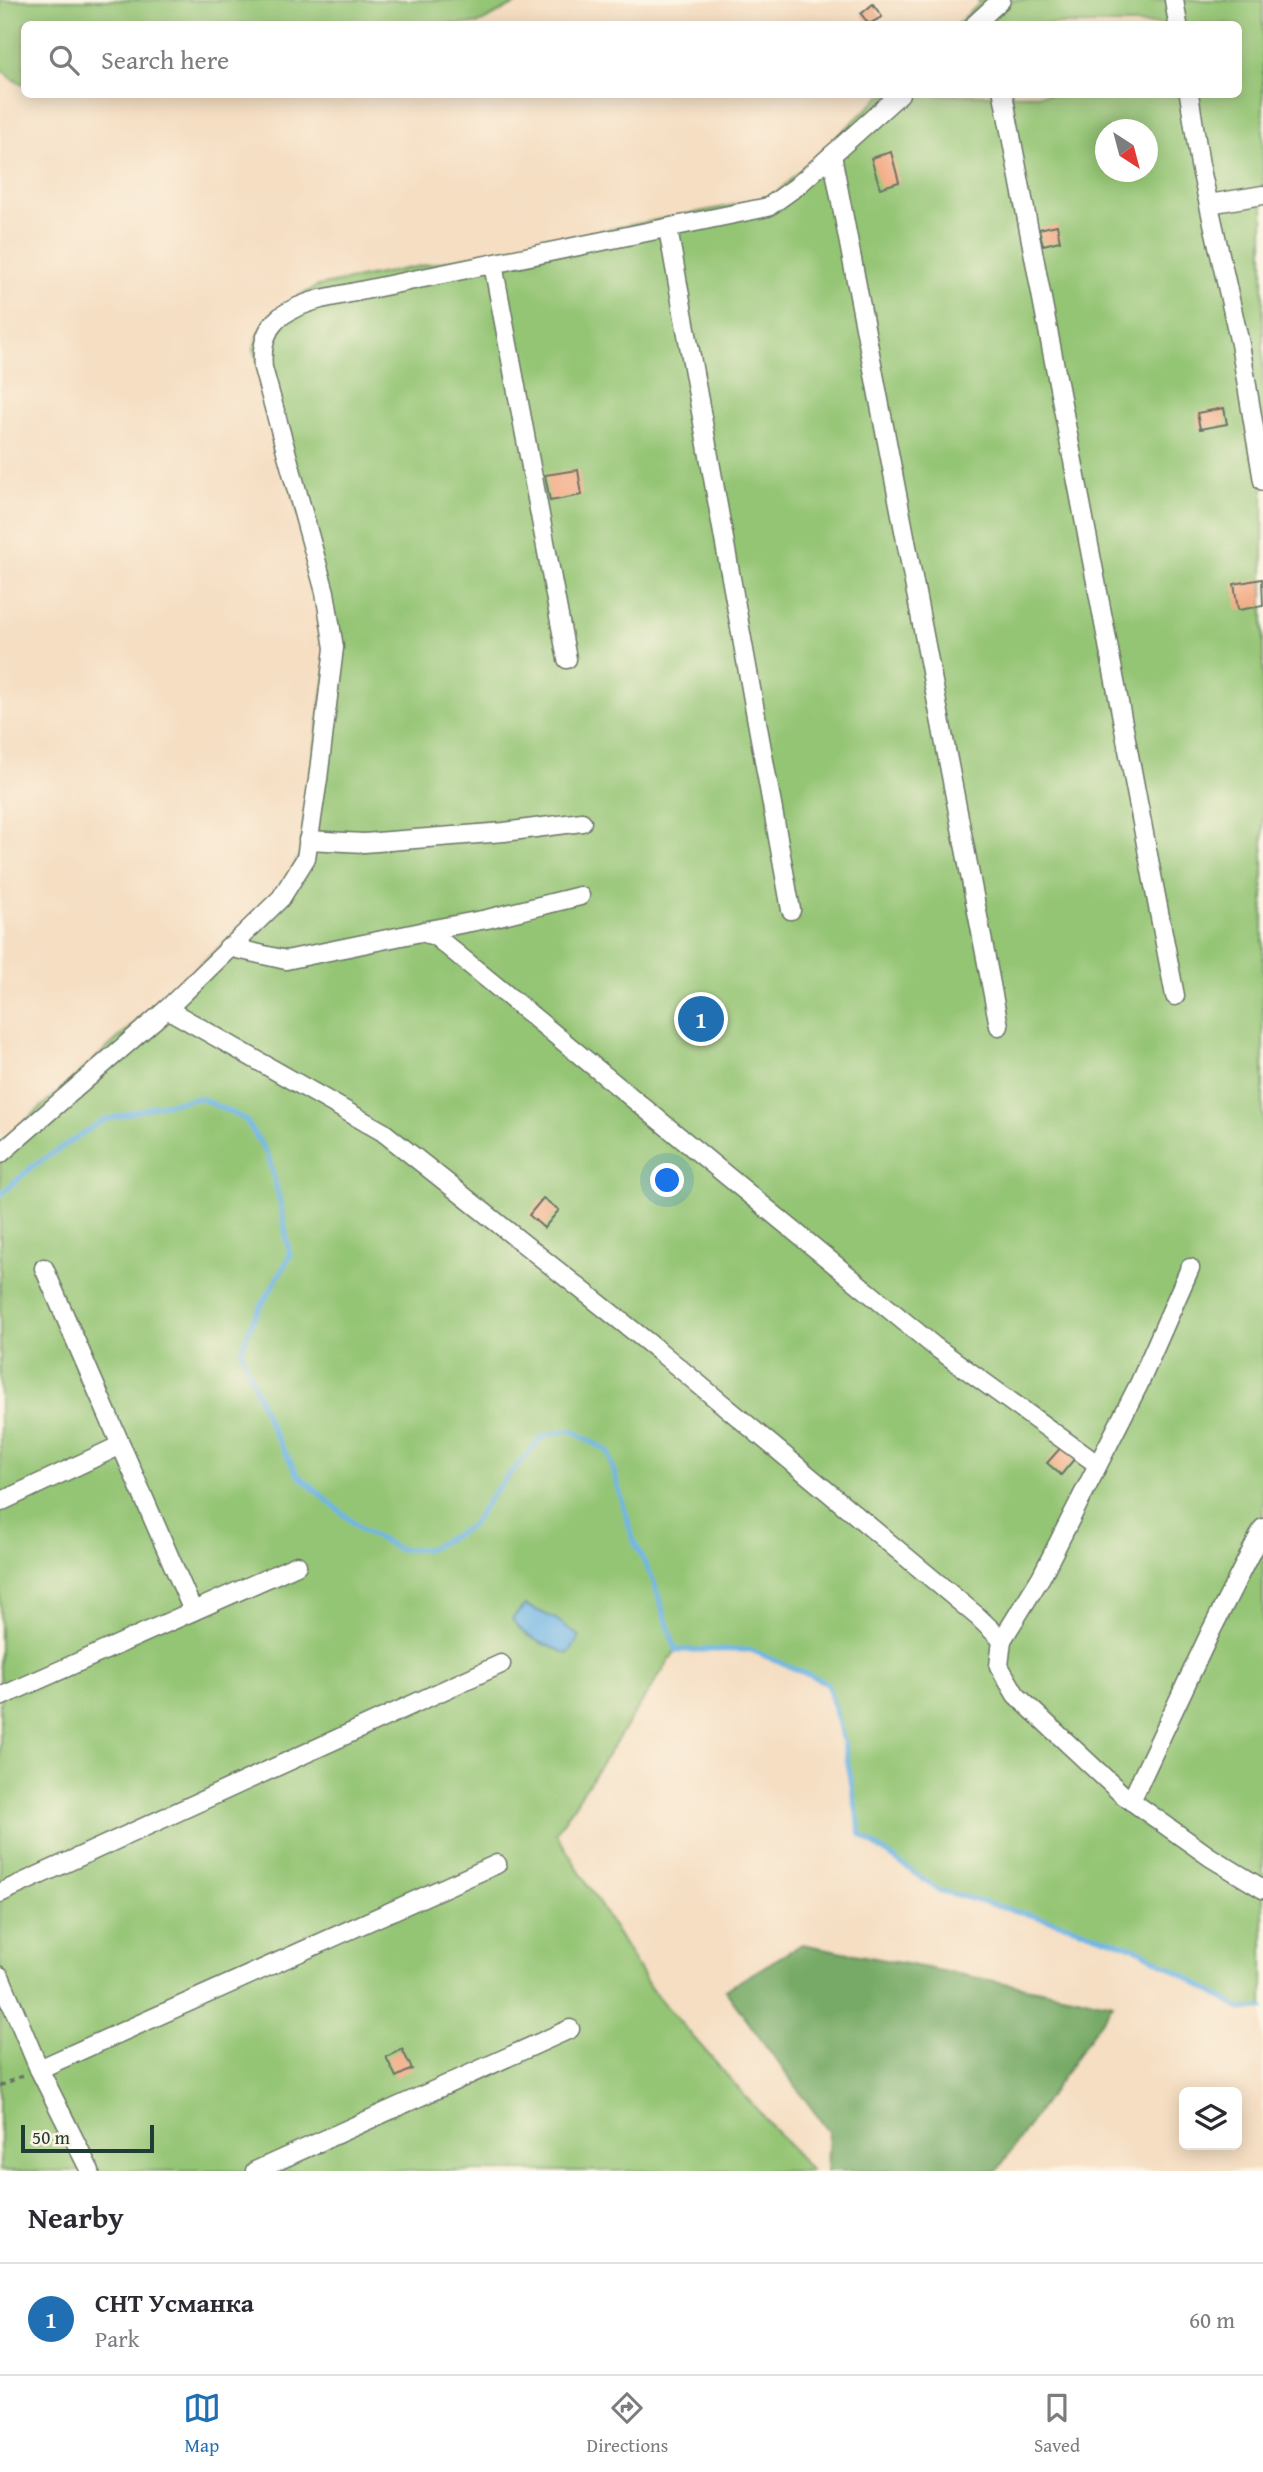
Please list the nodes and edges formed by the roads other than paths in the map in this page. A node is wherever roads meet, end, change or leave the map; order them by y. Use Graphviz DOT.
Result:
graph roads {
  1 [pos="1174,0"];
  2 [pos="1178,21"];
  3 [pos="896,98"];
  4 [pos="1004,98"];
  5 [pos="1190,98"];
  6 [pos="832,155"];
  7 [pos="1263,195"];
  8 [pos="1209,204"];
  9 [pos="668,229"];
  10 [pos="494,264"];
  11 [pos="1254,377"];
  12 [pos="1263,481"];
  13 [pos="566,659"];
  14 [pos="582,822"];
  15 [pos="309,840"];
  16 [pos="580,896"];
  17 [pos="791,910"];
  18 [pos="421,932"];
  19 [pos="228,947"];
  20 [pos="1175,996"];
  21 [pos="166,1009"];
  22 [pos="999,1026"];
  23 [pos="0,1154"];
  24 [pos="44,1268"];
  25 [pos="1190,1268"];
  26 [pos="121,1445"];
  27 [pos="1097,1464"];
  28 [pos="0,1502"];
  29 [pos="1263,1528"];
  30 [pos="297,1565"];
  31 [pos="193,1611"];
  32 [pos="1002,1640"];
  33 [pos="501,1664"];
  34 [pos="0,1697"];
  35 [pos="1131,1801"];
  36 [pos="496,1864"];
  37 [pos="1263,1889"];
  38 [pos="0,1894"];
  39 [pos="0,1976"];
  40 [pos="570,2029"];
  41 [pos="38,2069"];
  42 [pos="90,2171"];
  43 [pos="255,2171"];
  1 -- 2 [label="street"];
  3 -- 6 [label="street"];
  4 -- 20 [label="street"];
  5 -- 8 [label="street"];
  6 -- 9 [label="street"];
  6 -- 22 [label="street"];
  7 -- 8 [label="street"];
  8 -- 11 [label="street"];
  9 -- 10 [label="street"];
  9 -- 17 [label="street"];
  10 -- 13 [label="street"];
  10 -- 15 [label="street"];
  11 -- 12 [label="street"];
  14 -- 15 [label="street"];
  15 -- 19 [label="street"];
  16 -- 18 [label="street"];
  18 -- 19 [label="street"];
  18 -- 27 [label="street"];
  19 -- 21 [label="street"];
  21 -- 23 [label="street"];
  21 -- 32 [label="street"];
  24 -- 26 [label="street"];
  25 -- 27 [label="street"];
  26 -- 28 [label="street"];
  26 -- 31 [label="street"];
  27 -- 32 [label="street"];
  29 -- 35 [label="street"];
  30 -- 31 [label="street"];
  31 -- 34 [label="street"];
  32 -- 35 [label="street"];
  33 -- 38 [label="street"];
  35 -- 37 [label="street"];
  36 -- 41 [label="street"];
  39 -- 41 [label="street"];
  40 -- 43 [label="street"];
  41 -- 42 [label="street"];
}
